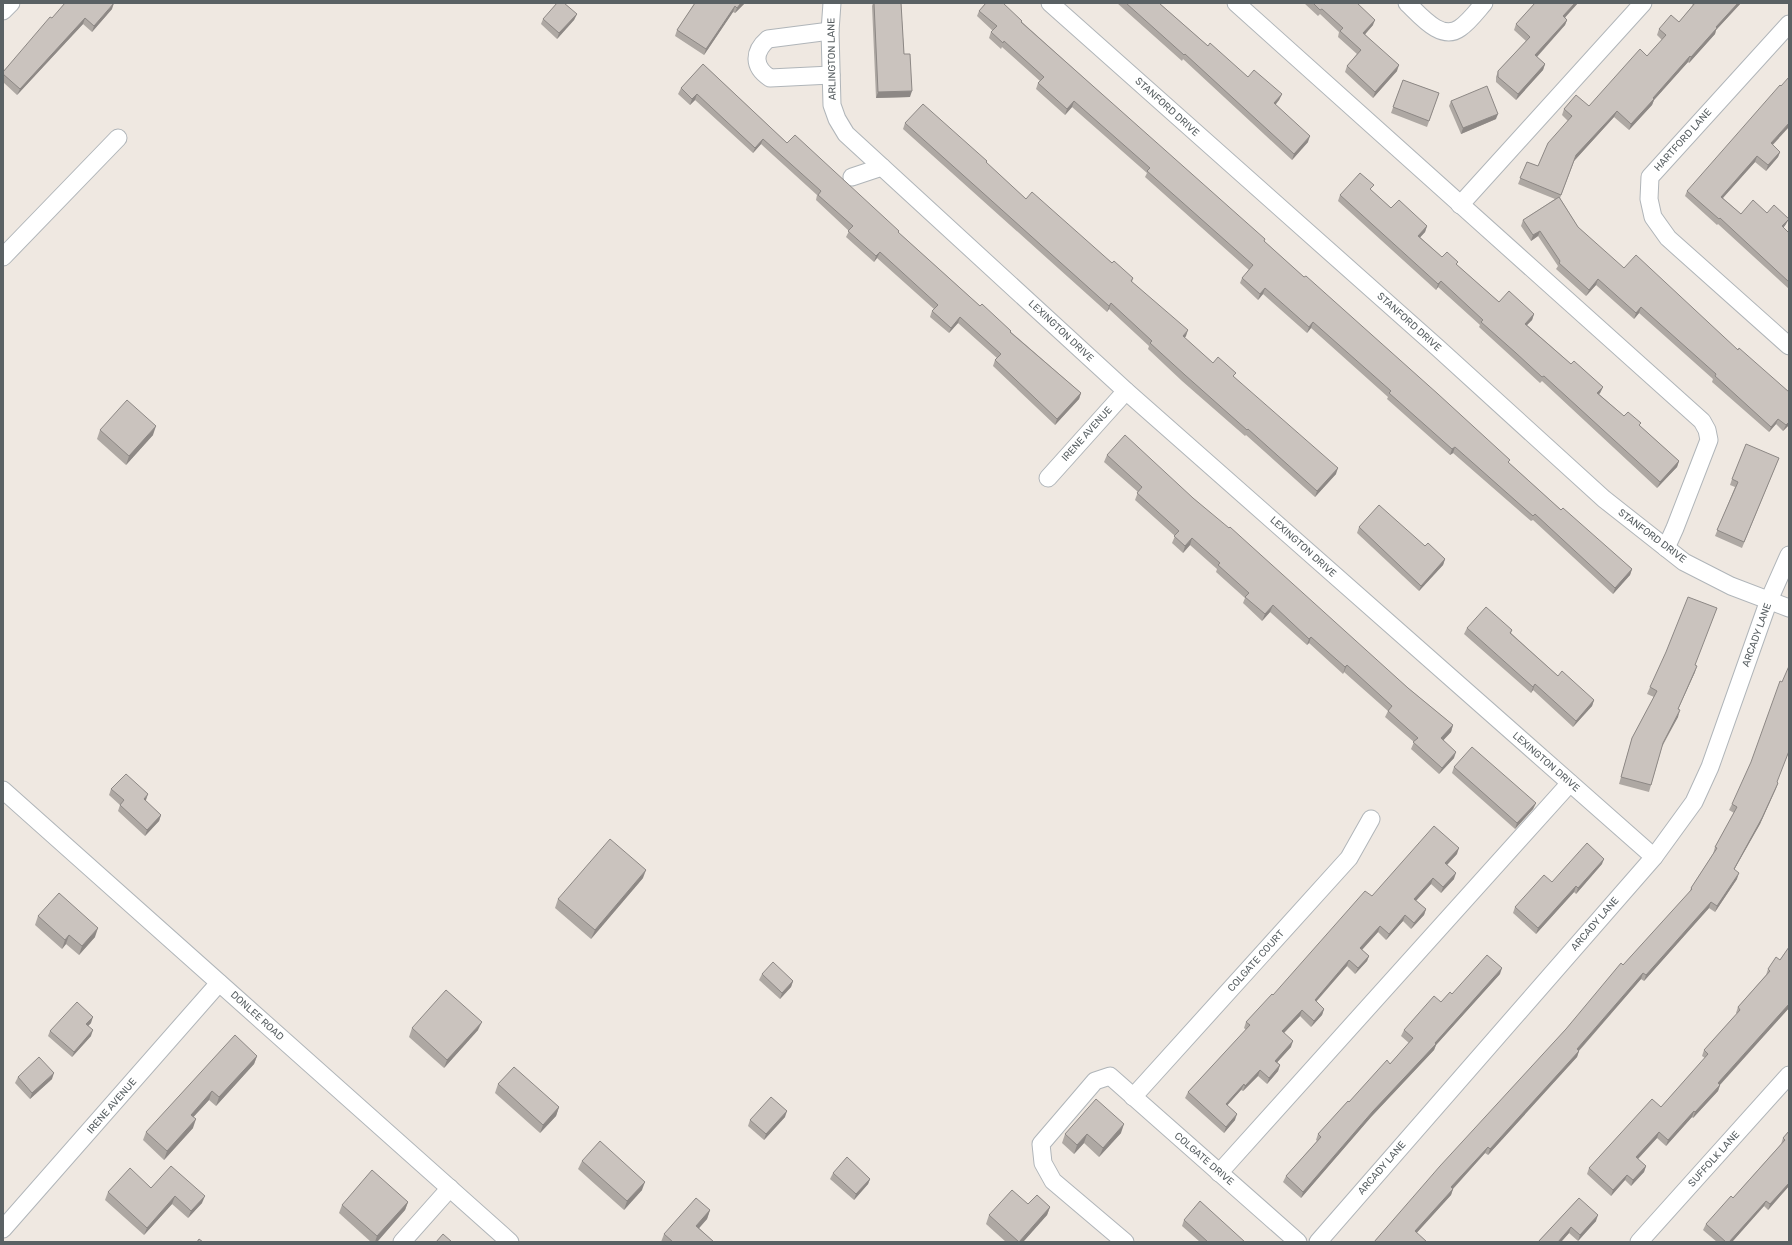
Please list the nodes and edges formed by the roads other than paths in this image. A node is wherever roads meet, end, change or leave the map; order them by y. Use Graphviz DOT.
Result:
graph roads {
  1 [pos="11,3"];
  2 [pos="832,3"];
  3 [pos="1050,3"];
  4 [pos="1236,3"];
  5 [pos="1407,3"];
  6 [pos="1484,3"];
  7 [pos="1643,3"];
  8 [pos="3,11"];
  9 [pos="1789,24"];
  10 [pos="830,31"];
  11 [pos="831,75"];
  12 [pos="118,138"];
  13 [pos="882,167"];
  14 [pos="852,177"];
  15 [pos="1460,206"];
  16 [pos="955,233"];
  17 [pos="3,257"];
  18 [pos="1789,346"];
  19 [pos="1126,391"];
  20 [pos="1048,478"];
  21 [pos="1666,548"];
  22 [pos="1789,555"];
  23 [pos="1770,600"];
  24 [pos="1789,608"];
  25 [pos="1570,783"];
  26 [pos="3,790"];
  27 [pos="1371,819"];
  28 [pos="1654,857"];
  29 [pos="220,983"];
  30 [pos="1789,1075"];
  31 [pos="1133,1097"];
  32 [pos="1220,1173"];
  33 [pos="450,1188"];
  34 [pos="3,1228"];
  35 [pos="1647,1240"];
  36 [pos="402,1242"];
  37 [pos="510,1242"];
  38 [pos="1125,1242"];
  39 [pos="1298,1242"];
  40 [pos="1318,1242"];
  1 -- 8 [label="street"];
  2 -- 10 [label="street, ARLINGTON LANE"];
  3 -- 21 [label="street, STANFORD DRIVE"];
  4 -- 15 [label="street"];
  5 -- 6 [label="street"];
  7 -- 15 [label="street"];
  9 -- 18 [label="street, HARTFORD LANE"];
  10 -- 11 [label="street, ARLINGTON LANE"];
  10 -- 11 [label="street"];
  11 -- 13 [label="street, ARLINGTON LANE"];
  12 -- 17 [label="street"];
  13 -- 14 [label="street"];
  13 -- 16 [label="street, ARLINGTON LANE"];
  15 -- 21 [label="street"];
  16 -- 19 [label="street, LEXINGTON DRIVE"];
  19 -- 20 [label="street, IRENE AVENUE"];
  19 -- 25 [label="street, LEXINGTON DRIVE"];
  21 -- 23 [label="street, STANFORD DRIVE"];
  22 -- 23 [label="street, ARCADY LANE"];
  23 -- 24 [label="street, STANFORD DRIVE"];
  23 -- 28 [label="street, ARCADY LANE"];
  25 -- 28 [label="street, LEXINGTON DRIVE"];
  25 -- 32 [label="street"];
  26 -- 29 [label="street, DONLEE ROAD"];
  27 -- 31 [label="street, COLGATE COURT"];
  28 -- 40 [label="street, ARCADY LANE"];
  29 -- 33 [label="street, DONLEE ROAD"];
  29 -- 34 [label="street, IRENE AVENUE"];
  30 -- 35 [label="street, SUFFOLK LANE"];
  31 -- 32 [label="street, COLGATE DRIVE"];
  31 -- 38 [label="street, COLGATE DRIVE"];
  32 -- 39 [label="street, COLGATE DRIVE"];
  33 -- 36 [label="street"];
  33 -- 37 [label="street, DONLEE ROAD"];
}
